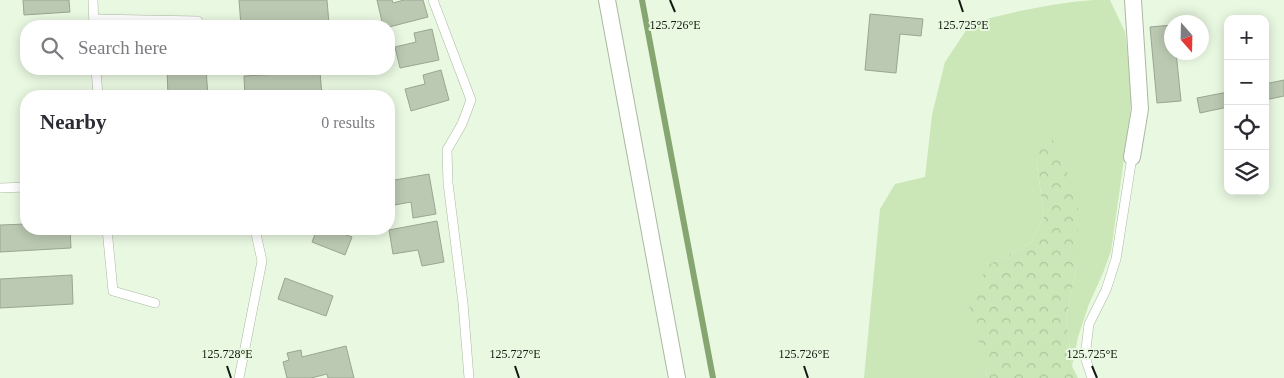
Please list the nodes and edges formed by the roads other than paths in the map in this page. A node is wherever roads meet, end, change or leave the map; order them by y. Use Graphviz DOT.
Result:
graph roads {
  1 [pos="93,0"];
  2 [pos="433,0"];
  3 [pos="607,0"];
  4 [pos="1133,0"];
  5 [pos="94,20"];
  6 [pos="96,75"];
  7 [pos="98,90"];
  8 [pos="1132,157"];
  9 [pos="20,187"];
  10 [pos="0,188"];
  11 [pos="108,235"];
  12 [pos="257,235"];
  13 [pos="155,303"];
  14 [pos="239,378"];
  15 [pos="469,378"];
  16 [pos="677,378"];
  17 [pos="1092,378"];
  1 -- 5 [label="lane"];
  2 -- 15 [label="lane"];
  3 -- 16 [label="street"];
  4 -- 8 [label="street"];
  6 -- 7 [label="lane"];
  8 -- 17 [label="lane"];
  9 -- 10 [label="lane"];
  11 -- 13 [label="lane"];
  12 -- 14 [label="lane"];
}
